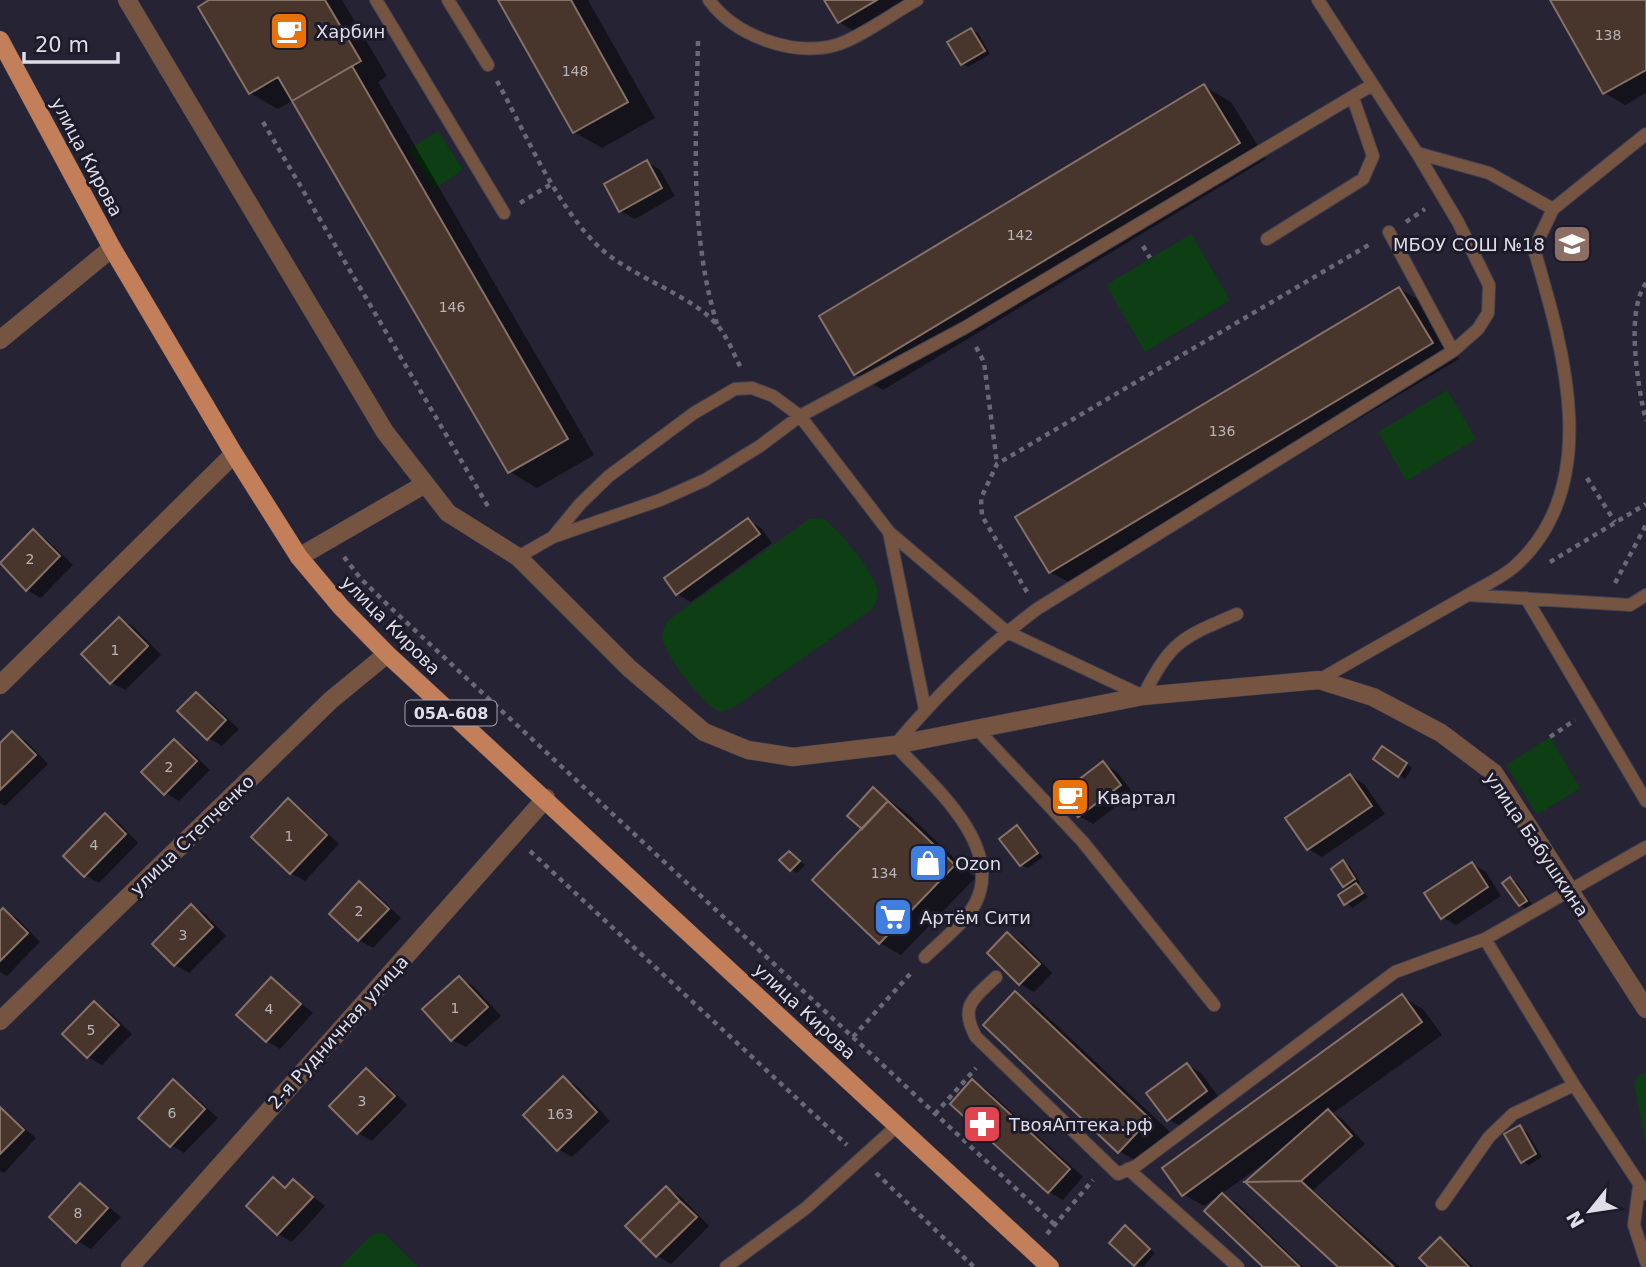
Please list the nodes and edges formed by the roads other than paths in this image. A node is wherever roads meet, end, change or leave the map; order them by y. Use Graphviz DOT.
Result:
graph roads {
  1 [pos="127,0"];
  2 [pos="376,0"];
  3 [pos="448,0"];
  4 [pos="709,0"];
  5 [pos="917,0"];
  6 [pos="1318,0"];
  7 [pos="0,40"];
  8 [pos="488,65"];
  9 [pos="1373,85"];
  10 [pos="1353,98"];
  11 [pos="1646,134"];
  12 [pos="1417,153"];
  13 [pos="1553,209"];
  14 [pos="504,213"];
  15 [pos="1389,232"];
  16 [pos="1267,239"];
  17 [pos="112,248"];
  18 [pos="0,340"];
  19 [pos="1453,351"];
  20 [pos="800,416"];
  21 [pos="234,453"];
  22 [pos="425,484"];
  23 [pos="889,532"];
  24 [pos="553,537"];
  25 [pos="299,557"];
  26 [pos="518,557"];
  27 [pos="1468,595"];
  28 [pos="1646,595"];
  29 [pos="1526,598"];
  30 [pos="1630,604"];
  31 [pos="1646,611"];
  32 [pos="1237,614"];
  33 [pos="1007,632"];
  34 [pos="387,654"];
  35 [pos="1320,680"];
  36 [pos="0,685"];
  37 [pos="1143,696"];
  38 [pos="925,709"];
  39 [pos="976,728"];
  40 [pos="895,746"];
  41 [pos="546,798"];
  42 [pos="1646,801"];
  43 [pos="1646,847"];
  44 [pos="1569,892"];
  45 [pos="1485,939"];
  46 [pos="925,957"];
  47 [pos="996,976"];
  48 [pos="1214,1005"];
  49 [pos="1646,1009"];
  50 [pos="0,1021"];
  51 [pos="1574,1085"];
  52 [pos="898,1125"];
  53 [pos="1128,1169"];
  54 [pos="1643,1191"];
  55 [pos="1442,1204"];
  56 [pos="1646,1262"];
  57 [pos="130,1267"];
  58 [pos="726,1267"];
  59 [pos="1050,1267"];
  60 [pos="1238,1267"];
  1 -- 22 [label="street"];
  2 -- 14 [label="lane"];
  3 -- 8 [label="lane"];
  4 -- 5 [label="lane"];
  6 -- 9 [label="lane"];
  7 -- 17 [label="main road, улица Кирова / 05А-608"];
  9 -- 10 [label="lane"];
  9 -- 12 [label="lane"];
  10 -- 16 [label="lane"];
  10 -- 20 [label="lane"];
  11 -- 13 [label="lane"];
  12 -- 13 [label="lane"];
  12 -- 19 [label="lane"];
  13 -- 27 [label="lane"];
  15 -- 19 [label="lane"];
  17 -- 18 [label="street"];
  17 -- 21 [label="main road, улица Кирова / 05А-608"];
  19 -- 33 [label="lane"];
  20 -- 23 [label="lane"];
  20 -- 24 [label="lane"];
  20 -- 24 [label="lane"];
  21 -- 25 [label="main road, улица Кирова / 05А-608"];
  21 -- 36 [label="street"];
  22 -- 25 [label="street"];
  22 -- 26 [label="street"];
  23 -- 33 [label="lane"];
  23 -- 38 [label="lane"];
  24 -- 26 [label="lane"];
  25 -- 34 [label="main road, улица Кирова / 05А-608"];
  26 -- 40 [label="street"];
  27 -- 29 [label="lane"];
  27 -- 35 [label="lane"];
  28 -- 30 [label="lane"];
  29 -- 30 [label="lane"];
  29 -- 42 [label="lane"];
  30 -- 31 [label="lane"];
  32 -- 37 [label="lane"];
  33 -- 37 [label="lane"];
  33 -- 38 [label="lane"];
  34 -- 41 [label="main road, улица Кирова / 05А-608"];
  34 -- 50 [label="street, улица Степченко"];
  35 -- 37 [label="street"];
  35 -- 44 [label="street, улица Бабушкина"];
  37 -- 39 [label="street"];
  38 -- 40 [label="lane"];
  39 -- 40 [label="street"];
  39 -- 48 [label="lane"];
  40 -- 46 [label="lane"];
  41 -- 52 [label="main road, улица Кирова / 05А-608"];
  41 -- 57 [label="street, 2-я Рудничная улица"];
  43 -- 44 [label="lane"];
  44 -- 45 [label="lane"];
  44 -- 49 [label="street, улица Бабушкина"];
  45 -- 51 [label="lane"];
  45 -- 53 [label="lane"];
  47 -- 53 [label="lane"];
  51 -- 54 [label="lane"];
  51 -- 55 [label="lane"];
  52 -- 58 [label="lane"];
  52 -- 59 [label="main road, улица Кирова / 05А-608"];
  53 -- 60 [label="lane"];
  54 -- 56 [label="lane"];
}
